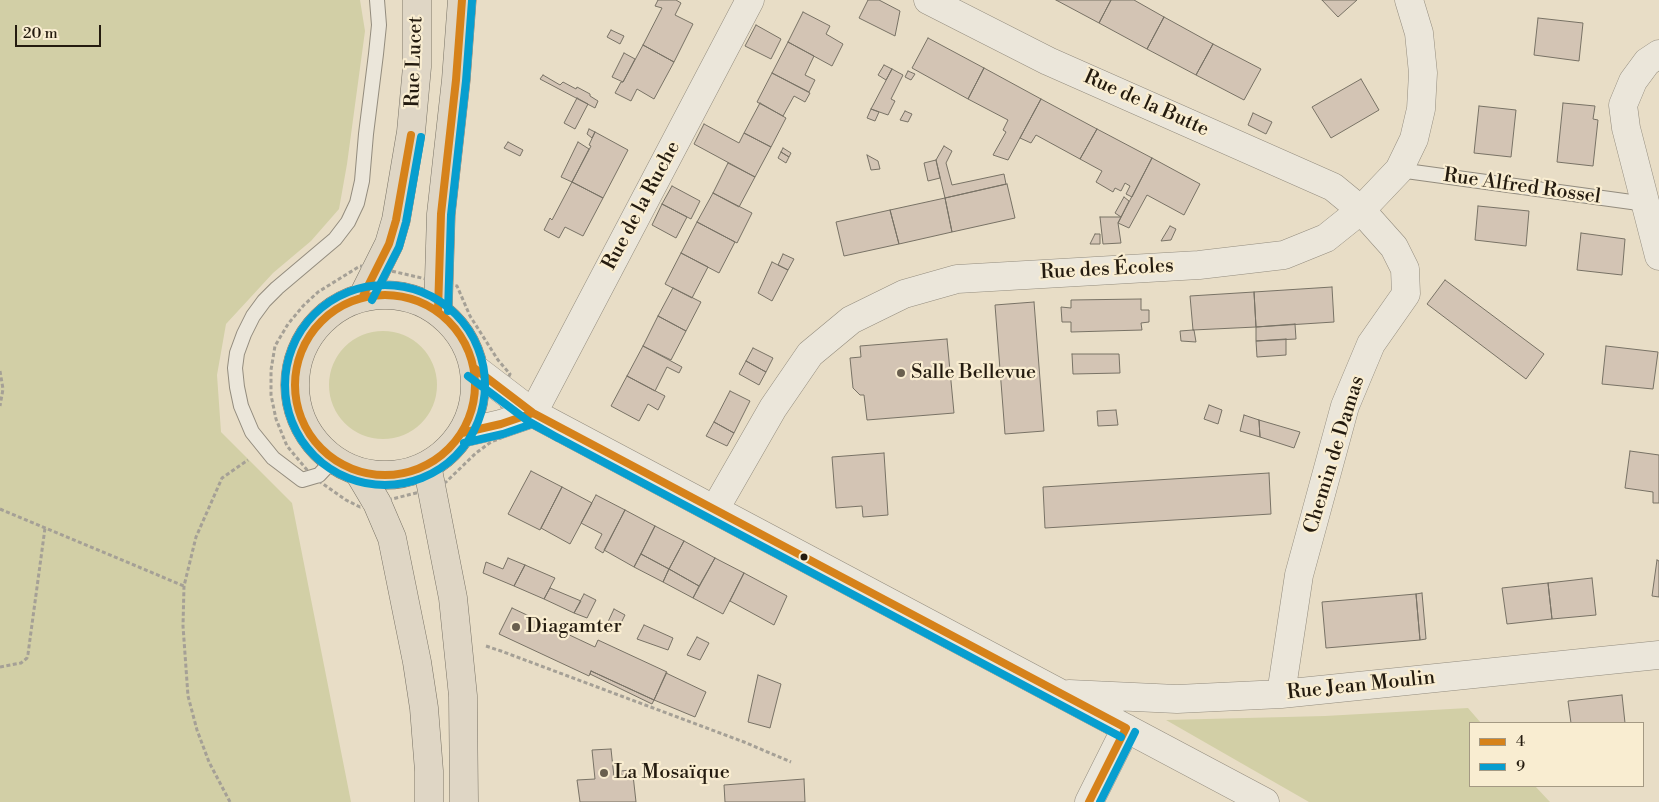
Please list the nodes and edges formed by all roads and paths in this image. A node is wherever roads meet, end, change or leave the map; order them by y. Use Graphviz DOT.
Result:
graph roads {
  1 [pos="377,0"];
  2 [pos="417,0"];
  3 [pos="462,0"];
  4 [pos="750,0"];
  5 [pos="928,0"];
  6 [pos="1409,0"];
  7 [pos="1659,54"];
  8 [pos="1399,170"];
  9 [pos="1646,204"];
  10 [pos="1361,210"];
  11 [pos="1659,256"];
  12 [pos="378,268"];
  13 [pos="438,281"];
  14 [pos="363,296"];
  15 [pos="438,311"];
  16 [pos="474,368"];
  17 [pos="0,372"];
  18 [pos="502,390"];
  19 [pos="0,406"];
  20 [pos="533,413"];
  21 [pos="501,424"];
  22 [pos="462,433"];
  23 [pos="265,448"];
  24 [pos="334,459"];
  25 [pos="358,471"];
  26 [pos="313,477"];
  27 [pos="430,477"];
  28 [pos="377,503"];
  29 [pos="0,509"];
  30 [pos="715,509"];
  31 [pos="45,528"];
  32 [pos="184,586"];
  33 [pos="456,638"];
  34 [pos="1659,654"];
  35 [pos="0,668"];
  36 [pos="1062,693"];
  37 [pos="1281,694"];
  38 [pos="1126,728"];
  39 [pos="791,762"];
  40 [pos="230,802"];
  41 [pos="429,802"];
  42 [pos="464,802"];
  43 [pos="1089,802"];
  44 [pos="1265,802"];
  1 -- 23 [label="lane"];
  2 -- 12 [label="main road, Rue Lucet"];
  3 -- 13 [label="main road, Rue Lucet"];
  4 -- 20 [label="street, Rue de la Ruche"];
  5 -- 10 [label="street, Rue de la Butte"];
  6 -- 8 [label="street, Rue des Écoles"];
  7 -- 9 [label="street"];
  8 -- 9 [label="lane, Rue Alfred Rossel"];
  8 -- 10 [label="street, Rue des Écoles"];
  9 -- 11 [label="street"];
  10 -- 30 [label="street, Rue des Écoles"];
  10 -- 37 [label="street, Chemin de Damas"];
  12 -- 13 [label="path"];
  12 -- 14 [label="main road, Rue Lucet"];
  12 -- 26 [label="path"];
  13 -- 15 [label="main road, Rue Lucet"];
  13 -- 18 [label="path"];
  14 -- 15 [label="main road"];
  14 -- 24 [label="main road"];
  15 -- 16 [label="main road"];
  16 -- 18 [label="street"];
  16 -- 22 [label="main road"];
  17 -- 19 [label="path"];
  18 -- 20 [label="street"];
  18 -- 21 [label="path"];
  20 -- 21 [label="street"];
  20 -- 30 [label="street"];
  21 -- 22 [label="street"];
  21 -- 27 [label="path"];
  22 -- 27 [label="main road"];
  23 -- 26 [label="lane"];
  23 -- 32 [label="path"];
  24 -- 25 [label="main road"];
  24 -- 26 [label="lane"];
  25 -- 27 [label="main road"];
  25 -- 28 [label="main road"];
  26 -- 28 [label="path"];
  27 -- 28 [label="path"];
  27 -- 33 [label="main road"];
  28 -- 41 [label="main road"];
  29 -- 31 [label="path"];
  30 -- 36 [label="street"];
  31 -- 32 [label="path"];
  31 -- 35 [label="path"];
  32 -- 40 [label="path"];
  33 -- 39 [label="path"];
  33 -- 42 [label="main road"];
  34 -- 37 [label="street, Rue Jean Moulin"];
  36 -- 37 [label="street, Rue Jean Moulin"];
  36 -- 38 [label="street"];
  38 -- 43 [label="street"];
  38 -- 44 [label="street"];
}
